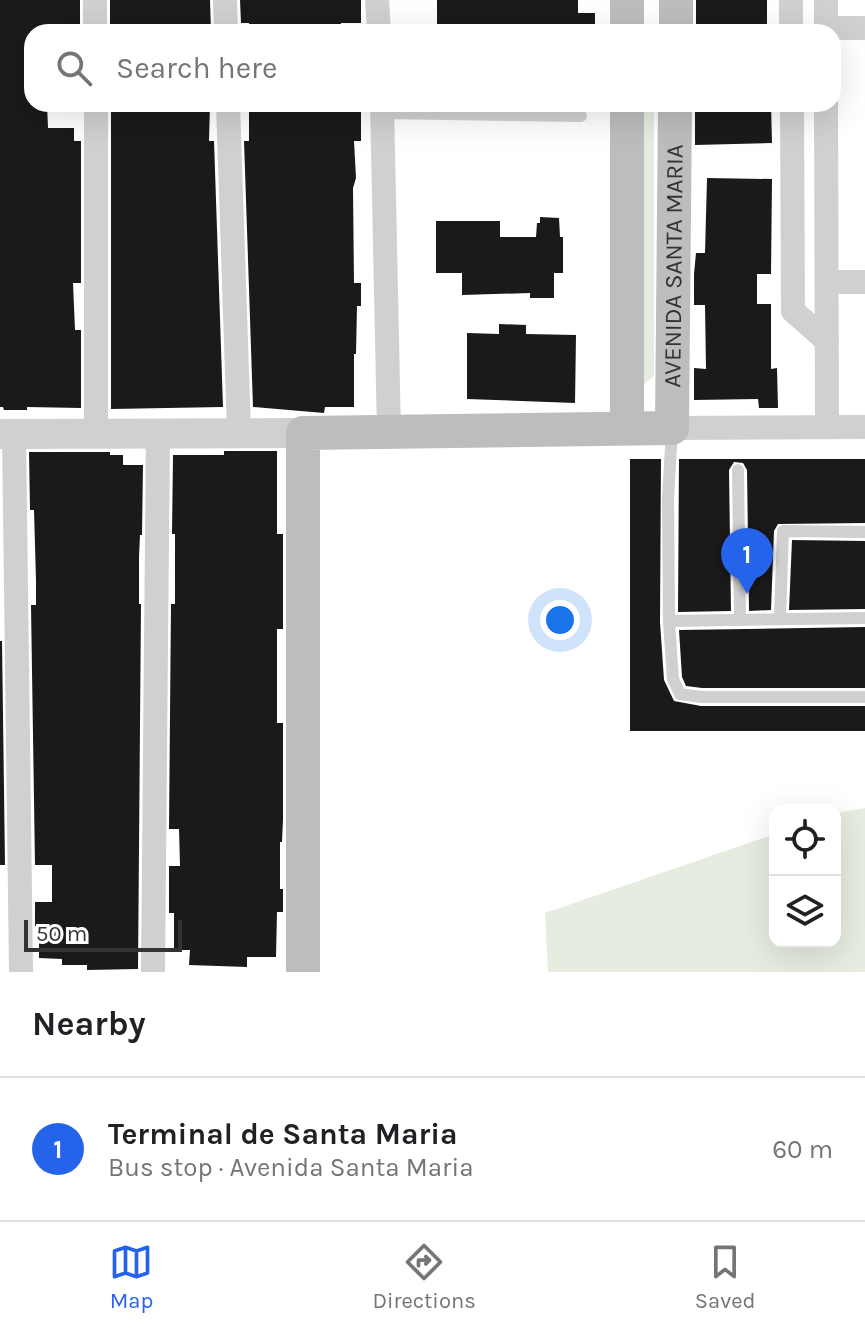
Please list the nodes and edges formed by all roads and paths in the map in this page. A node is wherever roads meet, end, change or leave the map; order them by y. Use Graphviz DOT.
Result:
graph roads {
  1 [pos="95,0"];
  2 [pos="225,0"];
  3 [pos="377,0"];
  4 [pos="627,0"];
  5 [pos="676,0"];
  6 [pos="791,0"];
  7 [pos="826,0"];
  8 [pos="95,24"];
  9 [pos="226,24"];
  10 [pos="378,24"];
  11 [pos="627,24"];
  12 [pos="676,24"];
  13 [pos="791,24"];
  14 [pos="826,24"];
  15 [pos="865,28"];
  16 [pos="841,29"];
  17 [pos="96,112"];
  18 [pos="228,112"];
  19 [pos="382,112"];
  20 [pos="482,112"];
  21 [pos="627,112"];
  22 [pos="675,112"];
  23 [pos="792,112"];
  24 [pos="826,112"];
  25 [pos="581,116"];
  26 [pos="827,282"];
  27 [pos="865,282"];
  28 [pos="827,341"];
  29 [pos="627,427"];
  30 [pos="827,427"];
  31 [pos="865,427"];
  32 [pos="672,428"];
  33 [pos="158,431"];
  34 [pos="239,432"];
  35 [pos="389,432"];
  36 [pos="96,433"];
  37 [pos="303,433"];
  38 [pos="7,434"];
  39 [pos="738,470"];
  40 [pos="865,532"];
  41 [pos="740,618"];
  42 [pos="780,618"];
  43 [pos="865,618"];
  44 [pos="669,621"];
  45 [pos="865,697"];
  46 [pos="21,972"];
  47 [pos="153,972"];
  48 [pos="303,972"];
  1 -- 8 [label="street"];
  2 -- 9 [label="street"];
  3 -- 10 [label="street"];
  4 -- 11 [label="main road"];
  5 -- 12 [label="main road"];
  6 -- 13 [label="street"];
  7 -- 14 [label="street"];
  15 -- 16 [label="street"];
  17 -- 36 [label="street"];
  18 -- 34 [label="street"];
  19 -- 35 [label="street"];
  20 -- 25 [label="lane"];
  21 -- 29 [label="main road, AVENIDA SANTA MARIA"];
  22 -- 32 [label="main road, AVENIDA SANTA MARIA"];
  23 -- 28 [label="street"];
  24 -- 26 [label="street"];
  26 -- 27 [label="street"];
  26 -- 28 [label="street"];
  28 -- 30 [label="street"];
  29 -- 32 [label="main road"];
  29 -- 35 [label="main road"];
  30 -- 31 [label="street"];
  30 -- 32 [label="street"];
  32 -- 44 [label="lane"];
  33 -- 34 [label="street"];
  33 -- 36 [label="street"];
  33 -- 47 [label="street"];
  34 -- 37 [label="street"];
  35 -- 37 [label="main road"];
  36 -- 38 [label="street"];
  37 -- 48 [label="main road"];
  38 -- 46 [label="street"];
  39 -- 41 [label="lane"];
  40 -- 42 [label="lane"];
  41 -- 42 [label="lane"];
  41 -- 44 [label="lane"];
  42 -- 43 [label="lane"];
  44 -- 45 [label="lane"];
}
